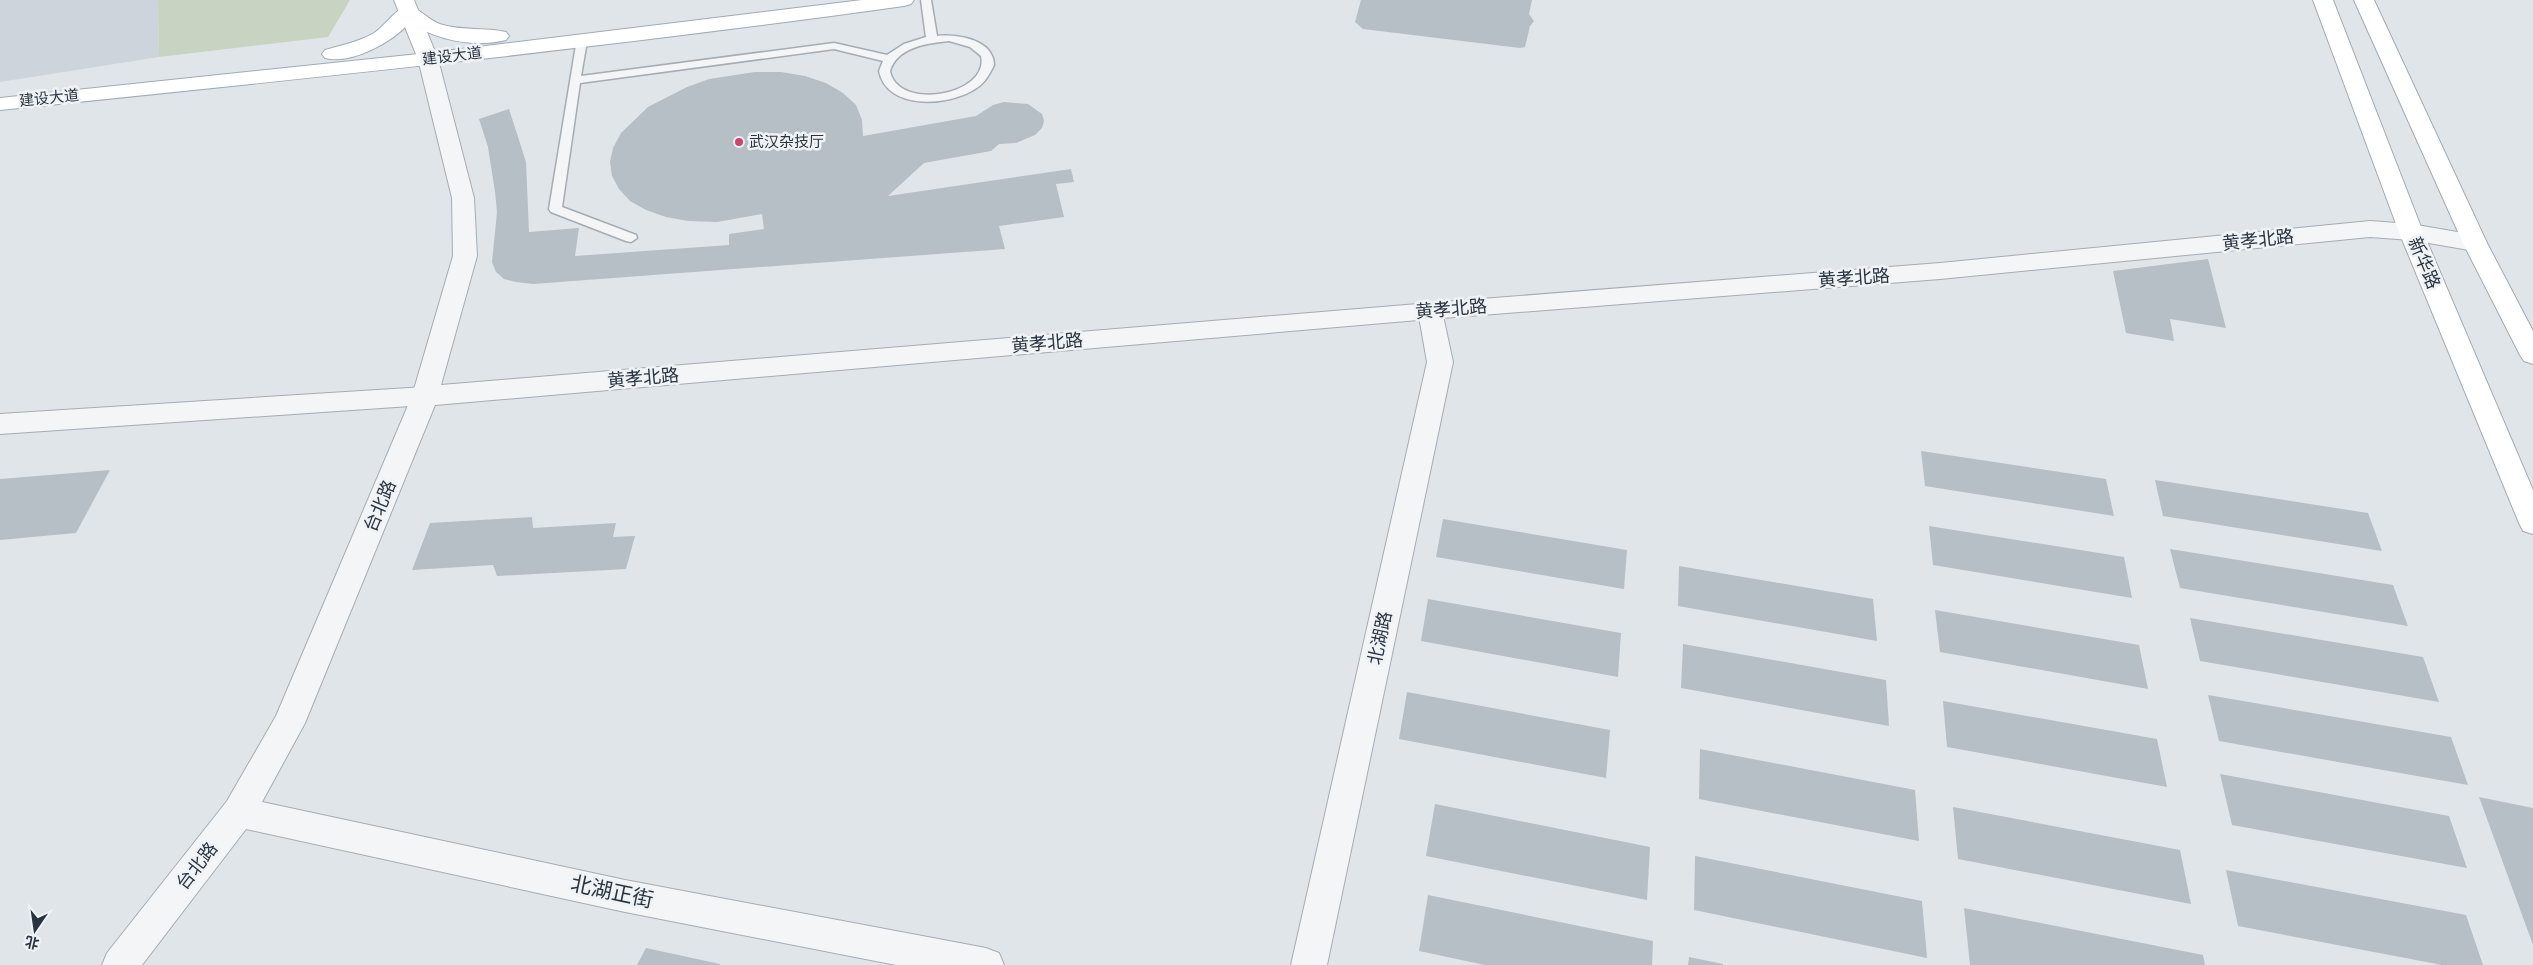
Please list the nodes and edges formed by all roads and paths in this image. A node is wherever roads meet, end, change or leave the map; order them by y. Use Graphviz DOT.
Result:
graph roads {
  1 [pos="796,0"];
  2 [pos="904,0"];
  3 [pos="926,0"];
  4 [pos="2323,0"];
  5 [pos="2364,0"];
  6 [pos="406,6"];
  7 [pos="541,34"];
  8 [pos="932,39"];
  9 [pos="581,41"];
  10 [pos="426,52"];
  11 [pos="332,54"];
  12 [pos="890,59"];
  13 [pos="575,80"];
  14 [pos="0,90"];
  15 [pos="0,104"];
  16 [pos="2411,232"];
  17 [pos="631,238"];
  18 [pos="2475,243"];
  19 [pos="1430,311"];
  20 [pos="2533,355"];
  21 [pos="425,396"];
  22 [pos="0,424"];
  23 [pos="2533,523"];
  24 [pos="240,812"];
  25 [pos="120,965"];
  26 [pos="986,965"];
  27 [pos="1309,965"];
  1 -- 7 [label="main road, 建设大道"];
  2 -- 9 [label="main road, 建设大道"];
  3 -- 8 [label="lane"];
  4 -- 16 [label="main road, 新华路"];
  5 -- 18 [label="main road"];
  6 -- 7 [label="main road"];
  6 -- 10 [label="main road, 台北路"];
  6 -- 11 [label="main road"];
  7 -- 10 [label="main road, 建设大道"];
  8 -- 12 [label="lane"];
  8 -- 12 [label="lane"];
  9 -- 10 [label="main road, 建设大道"];
  9 -- 13 [label="lane"];
  10 -- 11 [label="main road, 建设大道"];
  10 -- 15 [label="main road, 建设大道"];
  10 -- 21 [label="street, 台北路"];
  11 -- 14 [label="main road, 建设大道"];
  12 -- 13 [label="lane"];
  13 -- 17 [label="lane"];
  16 -- 18 [label="street, 黄孝北路"];
  16 -- 19 [label="street, 黄孝北路"];
  16 -- 23 [label="main road, 新华路"];
  18 -- 20 [label="main road"];
  19 -- 21 [label="street, 黄孝北路"];
  19 -- 27 [label="street, 北湖路"];
  21 -- 22 [label="street, 黄孝北路"];
  21 -- 24 [label="street, 台北路"];
  24 -- 25 [label="street, 台北路"];
  24 -- 26 [label="street, 北湖正街"];
}
